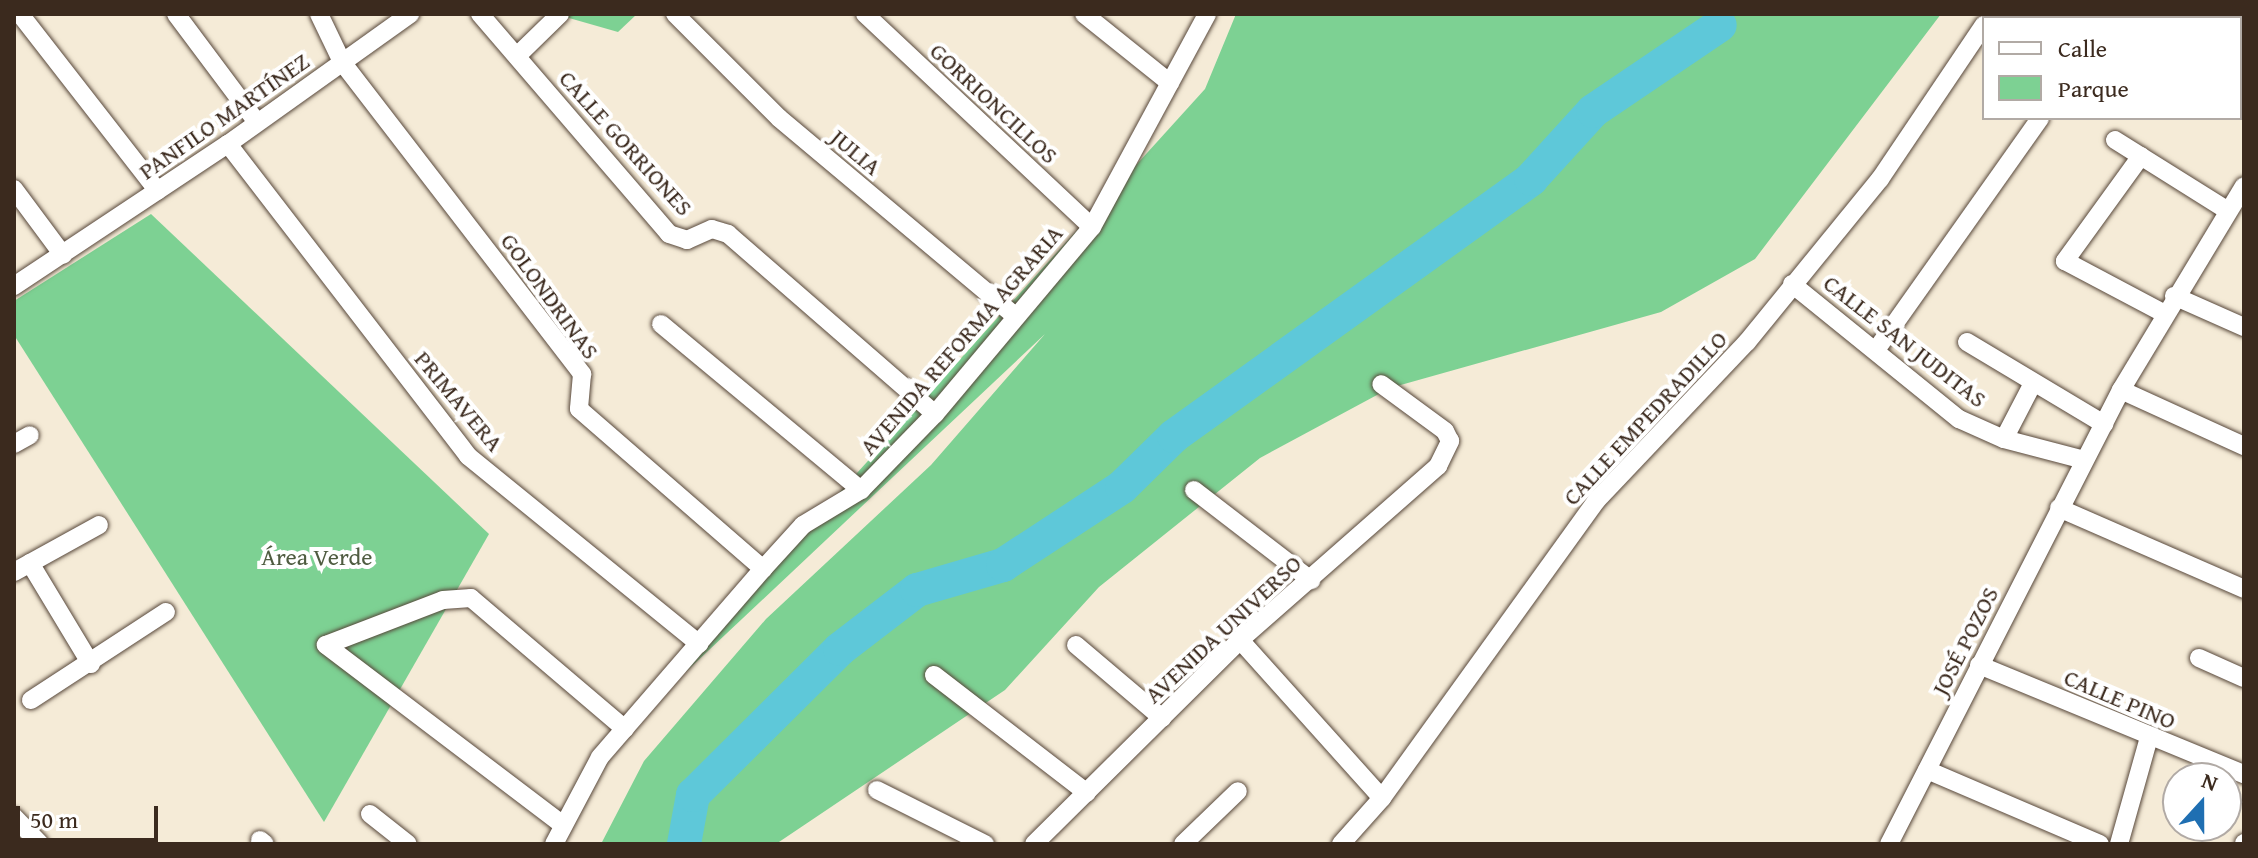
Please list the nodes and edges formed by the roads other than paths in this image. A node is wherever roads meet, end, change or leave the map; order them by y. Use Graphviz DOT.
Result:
graph roads {
  1 [pos="20,14"];
  2 [pos="176,14"];
  3 [pos="319,14"];
  4 [pos="410,14"];
  5 [pos="480,14"];
  6 [pos="560,14"];
  7 [pos="675,14"];
  8 [pos="865,14"];
  9 [pos="1084,14"];
  10 [pos="1207,14"];
  11 [pos="1982,28"];
  12 [pos="517,56"];
  13 [pos="342,62"];
  14 [pos="1170,83"];
  15 [pos="2039,120"];
  16 [pos="256,121"];
  17 [pos="2115,140"];
  18 [pos="228,144"];
  19 [pos="2141,156"];
  20 [pos="2243,188"];
  21 [pos="14,189"];
  22 [pos="158,191"];
  23 [pos="2228,211"];
  24 [pos="1092,227"];
  25 [pos="63,255"];
  26 [pos="1792,284"];
  27 [pos="14,286"];
  28 [pos="2174,296"];
  29 [pos="2165,314"];
  30 [pos="1015,316"];
  31 [pos="661,324"];
  32 [pos="2244,327"];
  33 [pos="1967,342"];
  34 [pos="1876,350"];
  35 [pos="2033,383"];
  36 [pos="1381,384"];
  37 [pos="2121,390"];
  38 [pos="935,414"];
  39 [pos="2104,424"];
  40 [pos="2004,439"];
  41 [pos="2244,446"];
  42 [pos="2084,460"];
  43 [pos="861,490"];
  44 [pos="1194,490"];
  45 [pos="2059,508"];
  46 [pos="99,525"];
  47 [pos="22,567"];
  48 [pos="763,569"];
  49 [pos="1311,580"];
  50 [pos="2244,589"];
  51 [pos="166,612"];
  52 [pos="1240,640"];
  53 [pos="699,644"];
  54 [pos="1076,645"];
  55 [pos="2199,658"];
  56 [pos="91,664"];
  57 [pos="1979,665"];
  58 [pos="934,675"];
  59 [pos="2244,678"];
  60 [pos="31,700"];
  61 [pos="1162,718"];
  62 [pos="625,729"];
  63 [pos="2149,737"];
  64 [pos="1927,770"];
  65 [pos="2244,774"];
  66 [pos="877,790"];
  67 [pos="1238,791"];
  68 [pos="1087,793"];
  69 [pos="1382,798"];
  70 [pos="370,814"];
  71 [pos="14,817"];
  72 [pos="563,825"];
  73 [pos="40,844"];
  74 [pos="408,844"];
  75 [pos="554,844"];
  76 [pos="985,844"];
  77 [pos="1034,844"];
  78 [pos="1183,844"];
  79 [pos="1341,844"];
  80 [pos="1889,844"];
  81 [pos="2100,844"];
  82 [pos="2119,844"];
  1 -- 22 [label="street"];
  2 -- 16 [label="street"];
  3 -- 13 [label="street"];
  4 -- 13 [label="street, PANFILO MARTÍNEZ"];
  5 -- 12 [label="street, CALLE GORRIONES"];
  6 -- 12 [label="street"];
  7 -- 30 [label="street, JULIA"];
  8 -- 24 [label="street, GORRIONCILLOS"];
  9 -- 14 [label="street"];
  10 -- 14 [label="street, AVENIDA REFORMA AGRARIA"];
  11 -- 26 [label="street, CALLE EMPEDRADILLO"];
  12 -- 38 [label="street, CALLE GORRIONES"];
  13 -- 16 [label="street, PANFILO MARTÍNEZ"];
  13 -- 48 [label="street, GOLONDRINAS"];
  14 -- 24 [label="street, AVENIDA REFORMA AGRARIA"];
  15 -- 34 [label="street"];
  16 -- 18 [label="street, PANFILO MARTÍNEZ"];
  17 -- 19 [label="street"];
  18 -- 22 [label="street, PANFILO MARTÍNEZ"];
  18 -- 53 [label="street, PRIMAVERA"];
  19 -- 23 [label="street"];
  19 -- 29 [label="street"];
  20 -- 23 [label="street, JOSÉ POZOS"];
  21 -- 25 [label="street"];
  22 -- 25 [label="street, PANFILO MARTÍNEZ"];
  23 -- 28 [label="street, JOSÉ POZOS"];
  24 -- 30 [label="street, AVENIDA REFORMA AGRARIA"];
  25 -- 27 [label="street, PANFILO MARTÍNEZ"];
  26 -- 34 [label="street, CALLE SAN JUDITAS"];
  26 -- 69 [label="street, CALLE EMPEDRADILLO"];
  28 -- 29 [label="street, JOSÉ POZOS"];
  28 -- 32 [label="street"];
  29 -- 37 [label="street, JOSÉ POZOS"];
  30 -- 38 [label="street, AVENIDA REFORMA AGRARIA"];
  31 -- 43 [label="street"];
  33 -- 35 [label="street"];
  34 -- 40 [label="street, CALLE SAN JUDITAS"];
  35 -- 39 [label="street"];
  35 -- 40 [label="street"];
  36 -- 49 [label="street, AVENIDA UNIVERSO"];
  37 -- 39 [label="street, JOSÉ POZOS"];
  37 -- 41 [label="street"];
  38 -- 43 [label="street, AVENIDA REFORMA AGRARIA"];
  39 -- 42 [label="street, JOSÉ POZOS"];
  40 -- 42 [label="street, CALLE SAN JUDITAS"];
  42 -- 45 [label="street, JOSÉ POZOS"];
  43 -- 48 [label="street, AVENIDA REFORMA AGRARIA"];
  44 -- 49 [label="street"];
  45 -- 50 [label="street"];
  45 -- 57 [label="street, JOSÉ POZOS"];
  46 -- 47 [label="street"];
  47 -- 56 [label="street"];
  48 -- 53 [label="street, AVENIDA REFORMA AGRARIA"];
  49 -- 52 [label="street, AVENIDA UNIVERSO"];
  51 -- 56 [label="street"];
  52 -- 61 [label="street, AVENIDA UNIVERSO"];
  52 -- 69 [label="street"];
  53 -- 62 [label="street, AVENIDA REFORMA AGRARIA"];
  54 -- 61 [label="street"];
  55 -- 59 [label="street"];
  56 -- 60 [label="street"];
  57 -- 63 [label="street, CALLE PINO"];
  57 -- 64 [label="street, JOSÉ POZOS"];
  58 -- 68 [label="street"];
  61 -- 68 [label="street, AVENIDA UNIVERSO"];
  62 -- 72 [label="street, AVENIDA REFORMA AGRARIA"];
  62 -- 72 [label="street"];
  63 -- 65 [label="street, CALLE PINO"];
  63 -- 82 [label="street"];
  64 -- 80 [label="street, JOSÉ POZOS"];
  64 -- 81 [label="street"];
  66 -- 76 [label="street"];
  67 -- 78 [label="street"];
  68 -- 77 [label="street, AVENIDA UNIVERSO"];
  69 -- 79 [label="street, CALLE EMPEDRADILLO"];
  70 -- 74 [label="street"];
  71 -- 73 [label="street"];
  72 -- 75 [label="street, AVENIDA REFORMA AGRARIA"];
}
